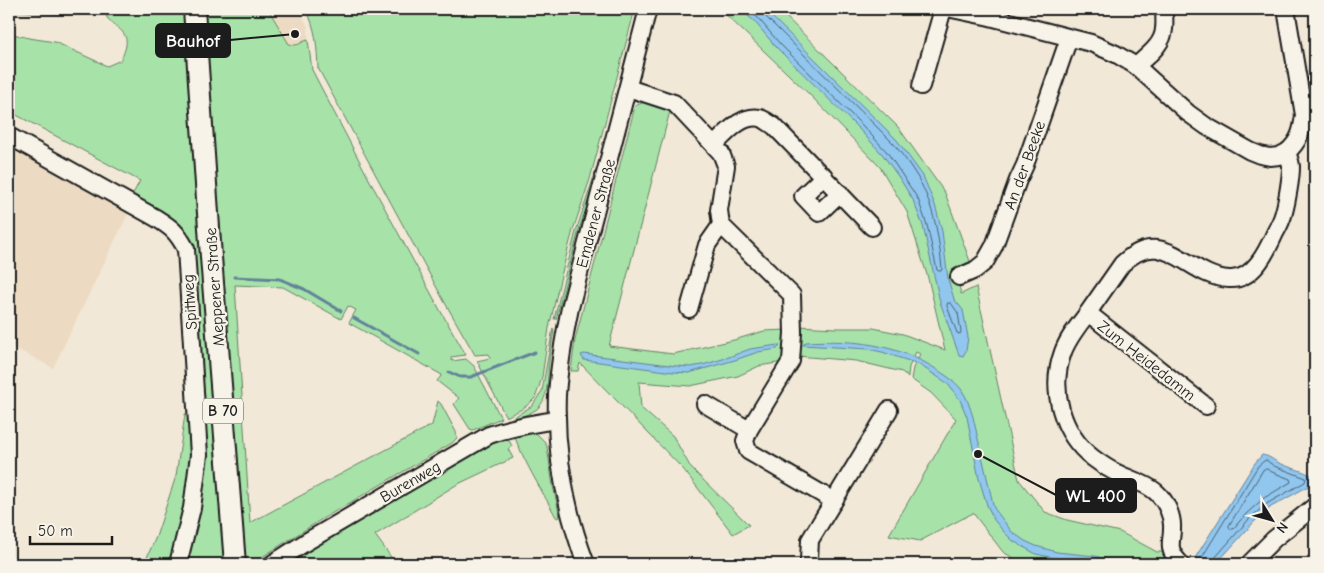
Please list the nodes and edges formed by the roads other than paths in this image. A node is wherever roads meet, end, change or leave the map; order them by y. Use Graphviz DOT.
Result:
graph roads {
  1 [pos="194,9"];
  2 [pos="648,9"];
  3 [pos="943,9"];
  4 [pos="952,9"];
  5 [pos="1164,9"];
  6 [pos="1286,9"];
  7 [pos="991,13"];
  8 [pos="1069,38"];
  9 [pos="1136,66"];
  10 [pos="921,86"];
  11 [pos="628,88"];
  12 [pos="9,136"];
  13 [pos="714,145"];
  14 [pos="1287,152"];
  15 [pos="824,176"];
  16 [pos="840,193"];
  17 [pos="721,225"];
  18 [pos="872,227"];
  19 [pos="959,277"];
  20 [pos="689,309"];
  21 [pos="1088,313"];
  22 [pos="705,404"];
  23 [pos="1206,406"];
  24 [pos="889,410"];
  25 [pos="557,420"];
  26 [pos="749,430"];
  27 [pos="834,501"];
  28 [pos="1315,506"];
  29 [pos="178,564"];
  30 [pos="234,564"];
  31 [pos="272,564"];
  32 [pos="586,564"];
  33 [pos="810,564"];
  34 [pos="1181,564"];
  35 [pos="1249,564"];
  1 -- 30 [label="main road, Meppener Straße / B 70"];
  2 -- 11 [label="street, Emdener Straße"];
  3 -- 10 [label="street"];
  4 -- 7 [label="street"];
  5 -- 9 [label="street"];
  6 -- 14 [label="street"];
  7 -- 8 [label="street"];
  8 -- 9 [label="street"];
  8 -- 19 [label="street, An der Beeke"];
  9 -- 14 [label="street"];
  11 -- 13 [label="street"];
  11 -- 25 [label="street, Emdener Straße"];
  12 -- 29 [label="street, Spittweg"];
  13 -- 15 [label="street"];
  13 -- 17 [label="street"];
  14 -- 21 [label="street, Zum Heidedamm"];
  15 -- 16 [label="street"];
  15 -- 16 [label="street"];
  16 -- 18 [label="street"];
  17 -- 20 [label="street"];
  17 -- 26 [label="street"];
  21 -- 23 [label="street, Zum Heidedamm"];
  21 -- 34 [label="street, Zum Heidedamm"];
  22 -- 26 [label="street"];
  24 -- 27 [label="street"];
  25 -- 31 [label="street, Burenweg"];
  25 -- 32 [label="street, Emdener Straße"];
  26 -- 27 [label="street"];
  27 -- 33 [label="street"];
  28 -- 35 [label="street"];
}
